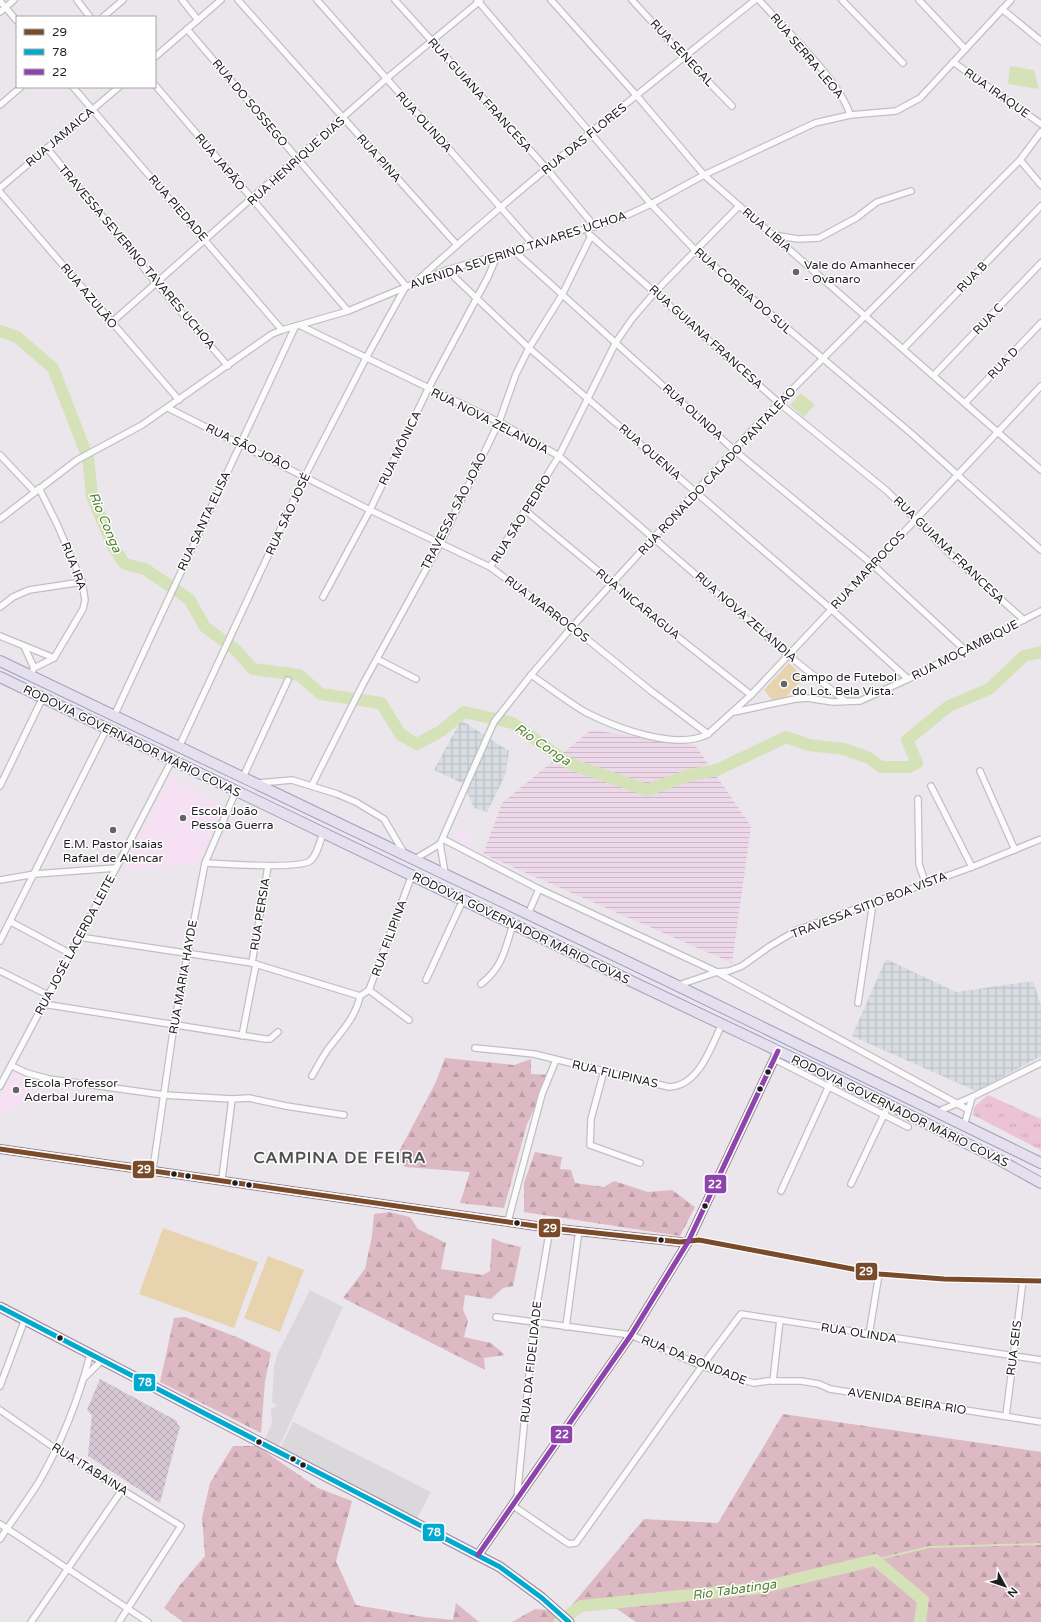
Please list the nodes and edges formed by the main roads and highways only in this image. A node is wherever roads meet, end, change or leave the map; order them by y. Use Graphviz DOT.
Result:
graph roads {
  1 [pos="0,661"];
  2 [pos="0,677"];
  3 [pos="776,1055"];
  4 [pos="0,1148"];
  5 [pos="1041,1162"];
  6 [pos="1041,1183"];
  7 [pos="688,1242"];
  8 [pos="0,1307"];
  9 [pos="478,1555"];
  10 [pos="569,1622"];
  1 -- 5 [label="highway, RODOVIA GOVERNADOR MÁRIO COVAS"];
  2 -- 3 [label="highway, RODOVIA GOVERNADOR MÁRIO COVAS"];
  3 -- 6 [label="highway, RODOVIA GOVERNADOR MÁRIO COVAS"];
  3 -- 7 [label="main road"];
  4 -- 7 [label="main road"];
  7 -- 9 [label="main road"];
  8 -- 9 [label="main road"];
  9 -- 10 [label="main road"];
}
